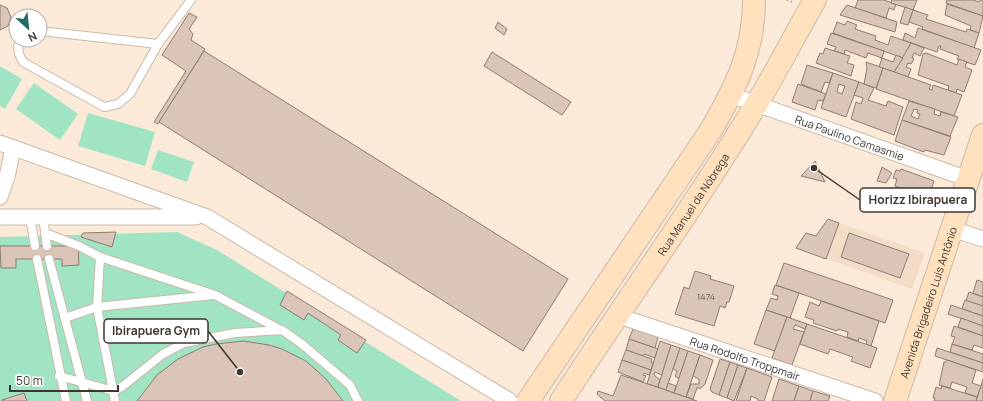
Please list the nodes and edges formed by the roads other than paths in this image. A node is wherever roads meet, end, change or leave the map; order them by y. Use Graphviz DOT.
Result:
graph roads {
  1 [pos="191,0"];
  2 [pos="754,0"];
  3 [pos="810,3"];
  4 [pos="48,32"];
  5 [pos="158,44"];
  6 [pos="18,48"];
  7 [pos="731,95"];
  8 [pos="757,104"];
  9 [pos="983,135"];
  10 [pos="6,146"];
  11 [pos="689,164"];
  12 [pos="710,179"];
  13 [pos="968,179"];
  14 [pos="0,197"];
  15 [pos="0,217"];
  16 [pos="36,217"];
  17 [pos="207,217"];
  18 [pos="952,229"];
  19 [pos="45,233"];
  20 [pos="983,239"];
  21 [pos="35,246"];
  22 [pos="47,246"];
  23 [pos="100,257"];
  24 [pos="37,259"];
  25 [pos="49,259"];
  26 [pos="215,295"];
  27 [pos="97,307"];
  28 [pos="616,315"];
  29 [pos="65,318"];
  30 [pos="282,330"];
  31 [pos="59,376"];
  32 [pos="80,381"];
  33 [pos="114,391"];
  34 [pos="66,401"];
  35 [pos="87,401"];
  36 [pos="115,401"];
  37 [pos="358,401"];
  38 [pos="510,401"];
  39 [pos="528,401"];
  40 [pos="561,401"];
  41 [pos="875,401"];
  42 [pos="895,401"];
  1 -- 5 [label="lane"];
  2 -- 7 [label="street"];
  3 -- 8 [label="street, Rua Manuel da Nóbrega"];
  4 -- 5 [label="lane"];
  5 -- 6 [label="lane"];
  7 -- 8 [label="street, Rua Paulino Camasmie"];
  7 -- 11 [label="street"];
  8 -- 12 [label="street, Rua Manuel da Nóbrega"];
  8 -- 13 [label="street, Rua Paulino Camasmie"];
  9 -- 13 [label="street, Avenida Brigadeiro Luís Antônio"];
  10 -- 14 [label="street"];
  10 -- 17 [label="street"];
  11 -- 12 [label="street"];
  11 -- 39 [label="street"];
  12 -- 28 [label="street, Rua Manuel da Nóbrega"];
  13 -- 18 [label="street, Avenida Brigadeiro Luís Antônio"];
  15 -- 16 [label="street"];
  16 -- 17 [label="street"];
  16 -- 19 [label="lane"];
  16 -- 21 [label="lane"];
  17 -- 38 [label="street"];
  18 -- 20 [label="street"];
  18 -- 42 [label="street, Avenida Brigadeiro Luís Antônio"];
  19 -- 22 [label="lane"];
  19 -- 23 [label="lane"];
  23 -- 26 [label="lane"];
  23 -- 27 [label="lane"];
  24 -- 31 [label="lane"];
  25 -- 29 [label="lane"];
  26 -- 27 [label="lane"];
  26 -- 30 [label="lane"];
  27 -- 29 [label="lane"];
  27 -- 33 [label="lane"];
  28 -- 40 [label="street, Rua Manuel da Nóbrega"];
  28 -- 41 [label="street, Rua Rodolfo Troppmair"];
  29 -- 32 [label="lane"];
  30 -- 33 [label="lane"];
  30 -- 37 [label="lane"];
  31 -- 32 [label="lane"];
  31 -- 34 [label="lane"];
  32 -- 33 [label="lane"];
  32 -- 35 [label="lane"];
  33 -- 36 [label="lane"];
}
